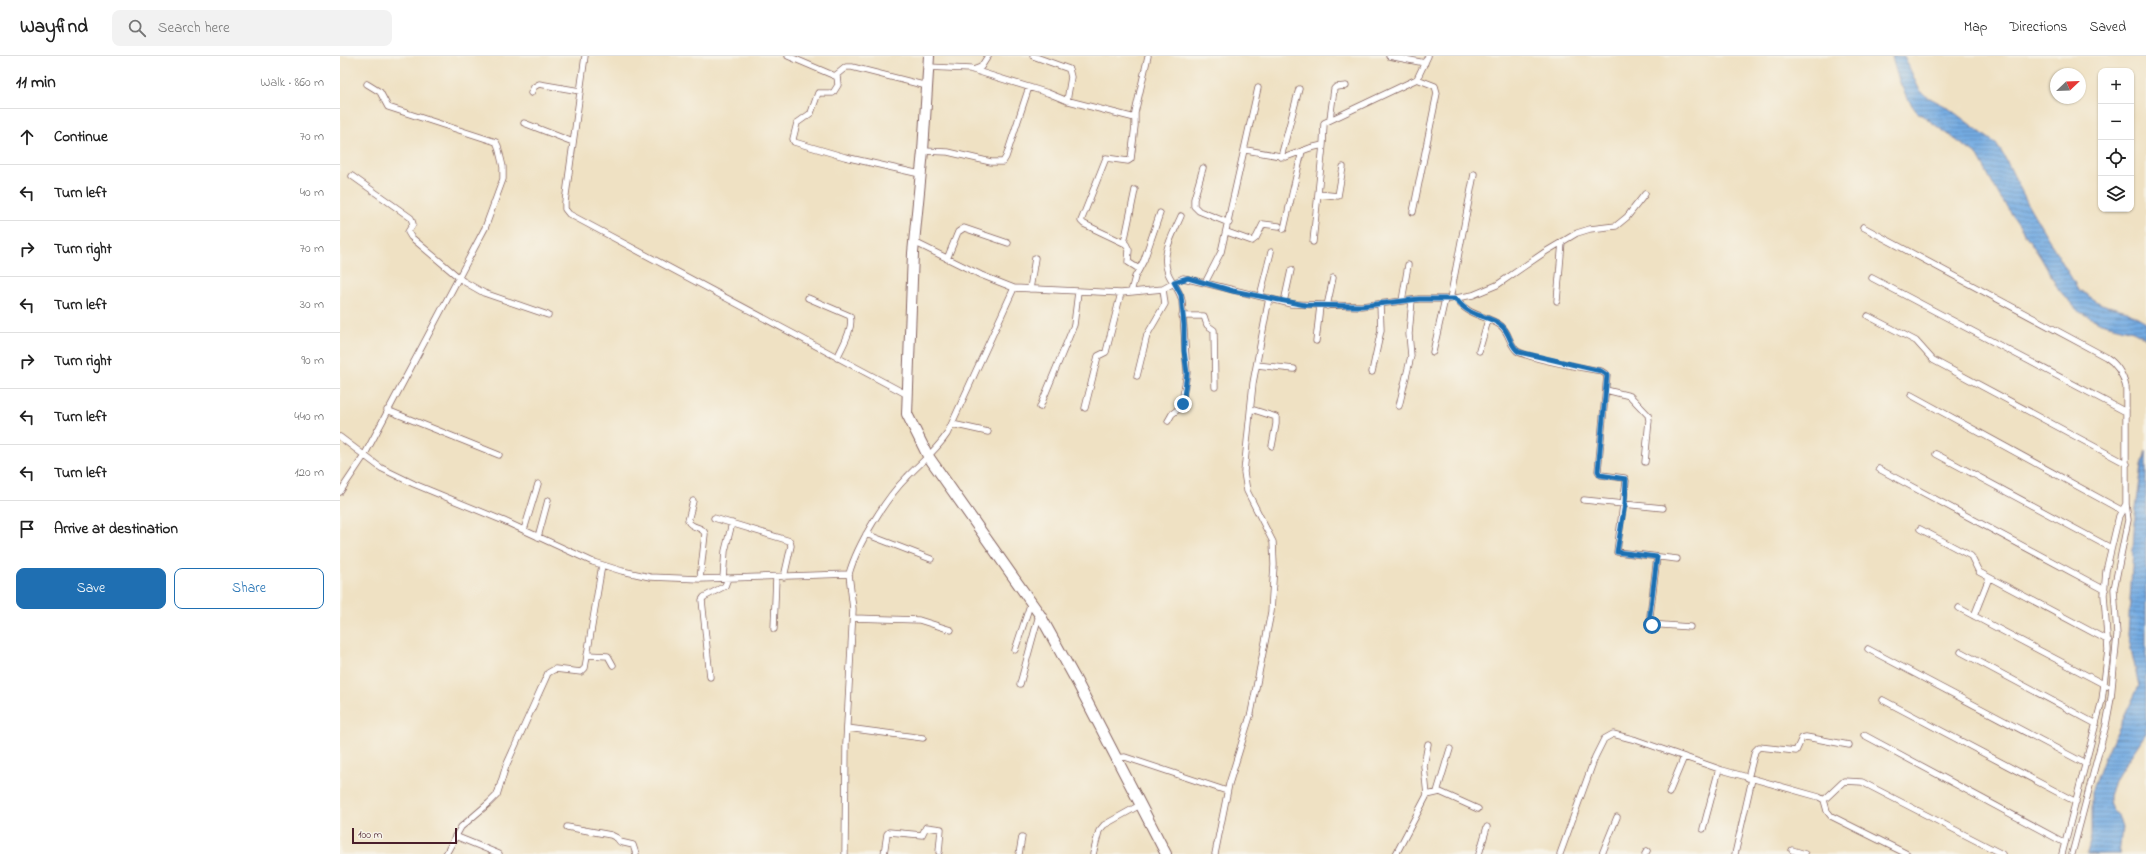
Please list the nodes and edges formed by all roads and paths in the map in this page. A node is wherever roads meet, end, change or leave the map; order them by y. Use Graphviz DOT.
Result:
graph roads {
  1 [pos="585,56"];
  2 [pos="788,56"];
  3 [pos="929,56"];
  4 [pos="988,56"];
  5 [pos="1034,56"];
  6 [pos="1148,56"];
  7 [pos="1389,56"];
  8 [pos="1428,56"];
  9 [pos="1425,63"];
  10 [pos="928,67"];
  11 [pos="973,70"];
  12 [pos="837,76"];
  13 [pos="1417,78"];
  14 [pos="368,84"];
  15 [pos="927,86"];
  16 [pos="1346,86"];
  17 [pos="1029,87"];
  18 [pos="1258,88"];
  19 [pos="1299,90"];
  20 [pos="580,91"];
  21 [pos="531,93"];
  22 [pos="1067,101"];
  23 [pos="1135,118"];
  24 [pos="1330,119"];
  25 [pos="524,123"];
  26 [pos="573,142"];
  27 [pos="1323,146"];
  28 [pos="1246,150"];
  29 [pos="923,151"];
  30 [pos="1302,151"];
  31 [pos="1281,157"];
  32 [pos="1203,168"];
  33 [pos="1343,168"];
  34 [pos="920,174"];
  35 [pos="1474,174"];
  36 [pos="352,176"];
  37 [pos="1136,190"];
  38 [pos="1318,194"];
  39 [pos="1644,194"];
  40 [pos="1413,212"];
  41 [pos="1160,213"];
  42 [pos="1181,216"];
  43 [pos="1229,223"];
  44 [pos="1863,227"];
  45 [pos="1227,232"];
  46 [pos="914,242"];
  47 [pos="1313,242"];
  48 [pos="1562,242"];
  49 [pos="1008,243"];
  50 [pos="1124,243"];
  51 [pos="1270,252"];
  52 [pos="1035,258"];
  53 [pos="947,259"];
  54 [pos="1408,264"];
  55 [pos="1139,269"];
  56 [pos="1291,270"];
  57 [pos="458,278"];
  58 [pos="1333,278"];
  59 [pos="1872,278"];
  60 [pos="1174,282"];
  61 [pos="1205,284"];
  62 [pos="1014,288"];
  63 [pos="1163,288"];
  64 [pos="1030,289"];
  65 [pos="1078,292"];
  66 [pos="1131,292"];
  67 [pos="1121,293"];
  68 [pos="1260,296"];
  69 [pos="808,298"];
  70 [pos="1269,298"];
  71 [pos="1450,299"];
  72 [pos="1402,300"];
  73 [pos="1412,300"];
  74 [pos="1557,301"];
  75 [pos="1284,302"];
  76 [pos="1380,304"];
  77 [pos="1320,306"];
  78 [pos="1327,306"];
  79 [pos="548,315"];
  80 [pos="1182,316"];
  81 [pos="1868,316"];
  82 [pos="1488,320"];
  83 [pos="1316,340"];
  84 [pos="1479,351"];
  85 [pos="1433,352"];
  86 [pos="837,358"];
  87 [pos="1256,365"];
  88 [pos="1294,369"];
  89 [pos="1372,372"];
  90 [pos="1137,376"];
  91 [pos="1215,387"];
  92 [pos="1606,390"];
  93 [pos="906,394"];
  94 [pos="1911,395"];
  95 [pos="1040,406"];
  96 [pos="1399,406"];
  97 [pos="1085,408"];
  98 [pos="1251,409"];
  99 [pos="387,410"];
  100 [pos="2126,412"];
  101 [pos="1168,421"];
  102 [pos="952,424"];
  103 [pos="988,432"];
  104 [pos="340,437"];
  105 [pos="1272,446"];
  106 [pos="1936,454"];
  107 [pos="499,455"];
  108 [pos="364,456"];
  109 [pos="928,456"];
  110 [pos="1645,462"];
  111 [pos="2127,464"];
  112 [pos="1879,469"];
  113 [pos="538,484"];
  114 [pos="340,492"];
  115 [pos="548,500"];
  116 [pos="1584,500"];
  117 [pos="692,501"];
  118 [pos="1625,504"];
  119 [pos="2126,504"];
  120 [pos="1663,508"];
  121 [pos="2121,510"];
  122 [pos="714,518"];
  123 [pos="732,523"];
  124 [pos="1920,529"];
  125 [pos="524,530"];
  126 [pos="866,534"];
  127 [pos="538,537"];
  128 [pos="2111,548"];
  129 [pos="1657,557"];
  130 [pos="931,559"];
  131 [pos="1677,559"];
  132 [pos="602,565"];
  133 [pos="849,574"];
  134 [pos="776,577"];
  135 [pos="784,577"];
  136 [pos="726,578"];
  137 [pos="1989,578"];
  138 [pos="700,579"];
  139 [pos="2105,590"];
  140 [pos="1031,601"];
  141 [pos="1959,608"];
  142 [pos="1040,615"];
  143 [pos="1974,616"];
  144 [pos="853,618"];
  145 [pos="1690,627"];
  146 [pos="774,629"];
  147 [pos="951,630"];
  148 [pos="2107,640"];
  149 [pos="2116,644"];
  150 [pos="1868,649"];
  151 [pos="1015,650"];
  152 [pos="1961,652"];
  153 [pos="587,655"];
  154 [pos="613,665"];
  155 [pos="710,677"];
  156 [pos="1020,684"];
  157 [pos="2104,685"];
  158 [pos="2112,688"];
  159 [pos="1883,700"];
  160 [pos="2096,724"];
  161 [pos="847,728"];
  162 [pos="1864,735"];
  163 [pos="923,738"];
  164 [pos="1428,744"];
  165 [pos="1849,744"];
  166 [pos="1450,749"];
  167 [pos="1119,757"];
  168 [pos="1684,757"];
  169 [pos="2086,764"];
  170 [pos="1719,769"];
  171 [pos="1750,778"];
  172 [pos="1227,792"];
  173 [pos="1436,792"];
  174 [pos="1669,793"];
  175 [pos="1428,795"];
  176 [pos="1824,800"];
  177 [pos="2076,802"];
  178 [pos="1140,805"];
  179 [pos="1478,809"];
  180 [pos="1617,817"];
  181 [pos="566,827"];
  182 [pos="1487,827"];
  183 [pos="1703,829"];
  184 [pos="455,836"];
  185 [pos="1022,837"];
  186 [pos="2065,843"];
  187 [pos="1792,850"];
  188 [pos="939,852"];
  189 [pos="1562,853"];
  190 [pos="446,854"];
  191 [pos="499,854"];
  192 [pos="636,854"];
  193 [pos="846,854"];
  194 [pos="884,854"];
  195 [pos="1019,854"];
  196 [pos="1094,854"];
  197 [pos="1166,854"];
  198 [pos="1215,854"];
  199 [pos="1396,854"];
  200 [pos="1480,854"];
  201 [pos="1602,854"];
  202 [pos="1735,854"];
  203 [pos="1805,854"];
  204 [pos="1907,854"];
  205 [pos="2002,854"];
  206 [pos="2062,854"];
  207 [pos="2072,854"];
  1 -- 20 [label="street"];
  2 -- 12 [label="street"];
  3 -- 10 [label="highway"];
  4 -- 11 [label="street"];
  5 -- 22 [label="street"];
  6 -- 23 [label="street"];
  7 -- 9 [label="street"];
  8 -- 9 [label="street"];
  9 -- 13 [label="street"];
  10 -- 11 [label="street"];
  10 -- 15 [label="highway"];
  11 -- 17 [label="street"];
  12 -- 15 [label="street"];
  12 -- 34 [label="street"];
  13 -- 24 [label="street"];
  13 -- 40 [label="street"];
  14 -- 57 [label="street"];
  15 -- 29 [label="highway"];
  16 -- 24 [label="street"];
  17 -- 22 [label="street"];
  17 -- 29 [label="street"];
  18 -- 28 [label="street"];
  19 -- 31 [label="street"];
  20 -- 21 [label="street"];
  20 -- 26 [label="street"];
  22 -- 23 [label="street"];
  23 -- 50 [label="street"];
  24 -- 27 [label="street"];
  25 -- 26 [label="street"];
  26 -- 86 [label="street"];
  27 -- 30 [label="street"];
  27 -- 38 [label="street"];
  28 -- 31 [label="street"];
  28 -- 43 [label="street"];
  29 -- 34 [label="highway"];
  30 -- 31 [label="street"];
  30 -- 45 [label="street"];
  32 -- 43 [label="street"];
  33 -- 38 [label="street"];
  34 -- 46 [label="highway"];
  35 -- 71 [label="street"];
  36 -- 57 [label="street"];
  37 -- 50 [label="street"];
  38 -- 47 [label="street"];
  39 -- 48 [label="street"];
  41 -- 55 [label="street"];
  42 -- 60 [label="street"];
  43 -- 45 [label="street"];
  44 -- 100 [label="street"];
  45 -- 61 [label="street"];
  46 -- 53 [label="street"];
  46 -- 93 [label="highway"];
  48 -- 71 [label="street"];
  48 -- 74 [label="street"];
  49 -- 53 [label="street"];
  50 -- 55 [label="street"];
  51 -- 68 [label="street"];
  52 -- 64 [label="street"];
  53 -- 62 [label="street"];
  54 -- 72 [label="street"];
  55 -- 66 [label="street"];
  56 -- 75 [label="street"];
  57 -- 79 [label="street"];
  57 -- 99 [label="street"];
  58 -- 78 [label="street"];
  59 -- 100 [label="street"];
  60 -- 61 [label="street"];
  60 -- 63 [label="street"];
  60 -- 80 [label="street"];
  61 -- 68 [label="street"];
  62 -- 64 [label="street"];
  62 -- 102 [label="street"];
  63 -- 66 [label="street"];
  63 -- 90 [label="street"];
  64 -- 65 [label="street"];
  65 -- 67 [label="street"];
  65 -- 95 [label="street"];
  66 -- 67 [label="street"];
  67 -- 97 [label="street"];
  68 -- 70 [label="street"];
  69 -- 86 [label="street"];
  70 -- 75 [label="street"];
  70 -- 87 [label="street"];
  71 -- 73 [label="street"];
  71 -- 82 [label="street"];
  71 -- 85 [label="street"];
  72 -- 73 [label="street"];
  72 -- 76 [label="street"];
  73 -- 96 [label="street"];
  75 -- 77 [label="street"];
  76 -- 78 [label="street"];
  76 -- 89 [label="street"];
  77 -- 78 [label="street"];
  77 -- 83 [label="street"];
  80 -- 91 [label="street"];
  80 -- 101 [label="street"];
  81 -- 111 [label="street"];
  82 -- 84 [label="street"];
  82 -- 92 [label="street"];
  86 -- 93 [label="street"];
  87 -- 88 [label="street"];
  87 -- 98 [label="street"];
  92 -- 110 [label="street"];
  92 -- 118 [label="street"];
  93 -- 109 [label="highway"];
  94 -- 121 [label="street"];
  98 -- 105 [label="street"];
  98 -- 172 [label="street"];
  99 -- 107 [label="street"];
  99 -- 108 [label="street"];
  100 -- 111 [label="street"];
  102 -- 103 [label="street"];
  102 -- 109 [label="street"];
  104 -- 108 [label="street"];
  106 -- 128 [label="street"];
  108 -- 114 [label="street"];
  108 -- 125 [label="street"];
  109 -- 126 [label="street"];
  109 -- 140 [label="highway"];
  111 -- 119 [label="street"];
  112 -- 139 [label="street"];
  113 -- 125 [label="street"];
  115 -- 127 [label="street"];
  116 -- 118 [label="street"];
  117 -- 138 [label="street"];
  118 -- 120 [label="street"];
  118 -- 129 [label="street"];
  119 -- 121 [label="street"];
  119 -- 149 [label="street"];
  121 -- 128 [label="street"];
  122 -- 123 [label="street"];
  123 -- 135 [label="street"];
  123 -- 136 [label="street"];
  124 -- 137 [label="street"];
  125 -- 127 [label="street"];
  126 -- 130 [label="street"];
  126 -- 133 [label="street"];
  127 -- 132 [label="street"];
  128 -- 139 [label="street"];
  129 -- 131 [label="street"];
  129 -- 145 [label="street"];
  132 -- 138 [label="street"];
  132 -- 153 [label="street"];
  133 -- 135 [label="street"];
  133 -- 144 [label="street"];
  134 -- 135 [label="street"];
  134 -- 136 [label="street"];
  134 -- 146 [label="street"];
  136 -- 138 [label="street"];
  136 -- 155 [label="street"];
  137 -- 143 [label="street"];
  137 -- 148 [label="street"];
  139 -- 148 [label="street"];
  140 -- 142 [label="highway"];
  140 -- 151 [label="street"];
  141 -- 143 [label="street"];
  142 -- 156 [label="street"];
  142 -- 167 [label="highway"];
  143 -- 157 [label="street"];
  144 -- 147 [label="street"];
  144 -- 161 [label="street"];
  148 -- 149 [label="street"];
  148 -- 157 [label="street"];
  149 -- 158 [label="street"];
  150 -- 169 [label="street"];
  152 -- 160 [label="street"];
  153 -- 154 [label="street"];
  153 -- 184 [label="street"];
  157 -- 158 [label="street"];
  157 -- 160 [label="street"];
  158 -- 207 [label="street"];
  159 -- 177 [label="street"];
  160 -- 169 [label="street"];
  161 -- 163 [label="street"];
  161 -- 193 [label="street"];
  162 -- 186 [label="street"];
  164 -- 175 [label="street"];
  165 -- 171 [label="street"];
  166 -- 173 [label="street"];
  167 -- 172 [label="street"];
  167 -- 178 [label="highway"];
  168 -- 170 [label="street"];
  168 -- 174 [label="street"];
  168 -- 189 [label="street"];
  169 -- 177 [label="street"];
  170 -- 171 [label="street"];
  170 -- 183 [label="street"];
  171 -- 176 [label="street"];
  171 -- 202 [label="street"];
  172 -- 198 [label="street"];
  173 -- 175 [label="street"];
  173 -- 179 [label="street"];
  175 -- 199 [label="street"];
  176 -- 204 [label="street"];
  176 -- 205 [label="street"];
  177 -- 186 [label="street"];
  178 -- 196 [label="street"];
  178 -- 197 [label="highway"];
  180 -- 201 [label="street"];
  181 -- 192 [label="street"];
  182 -- 200 [label="street"];
  184 -- 190 [label="street"];
  184 -- 191 [label="street"];
  185 -- 195 [label="street"];
  186 -- 206 [label="street"];
  187 -- 203 [label="street"];
  188 -- 194 [label="street"];
}
